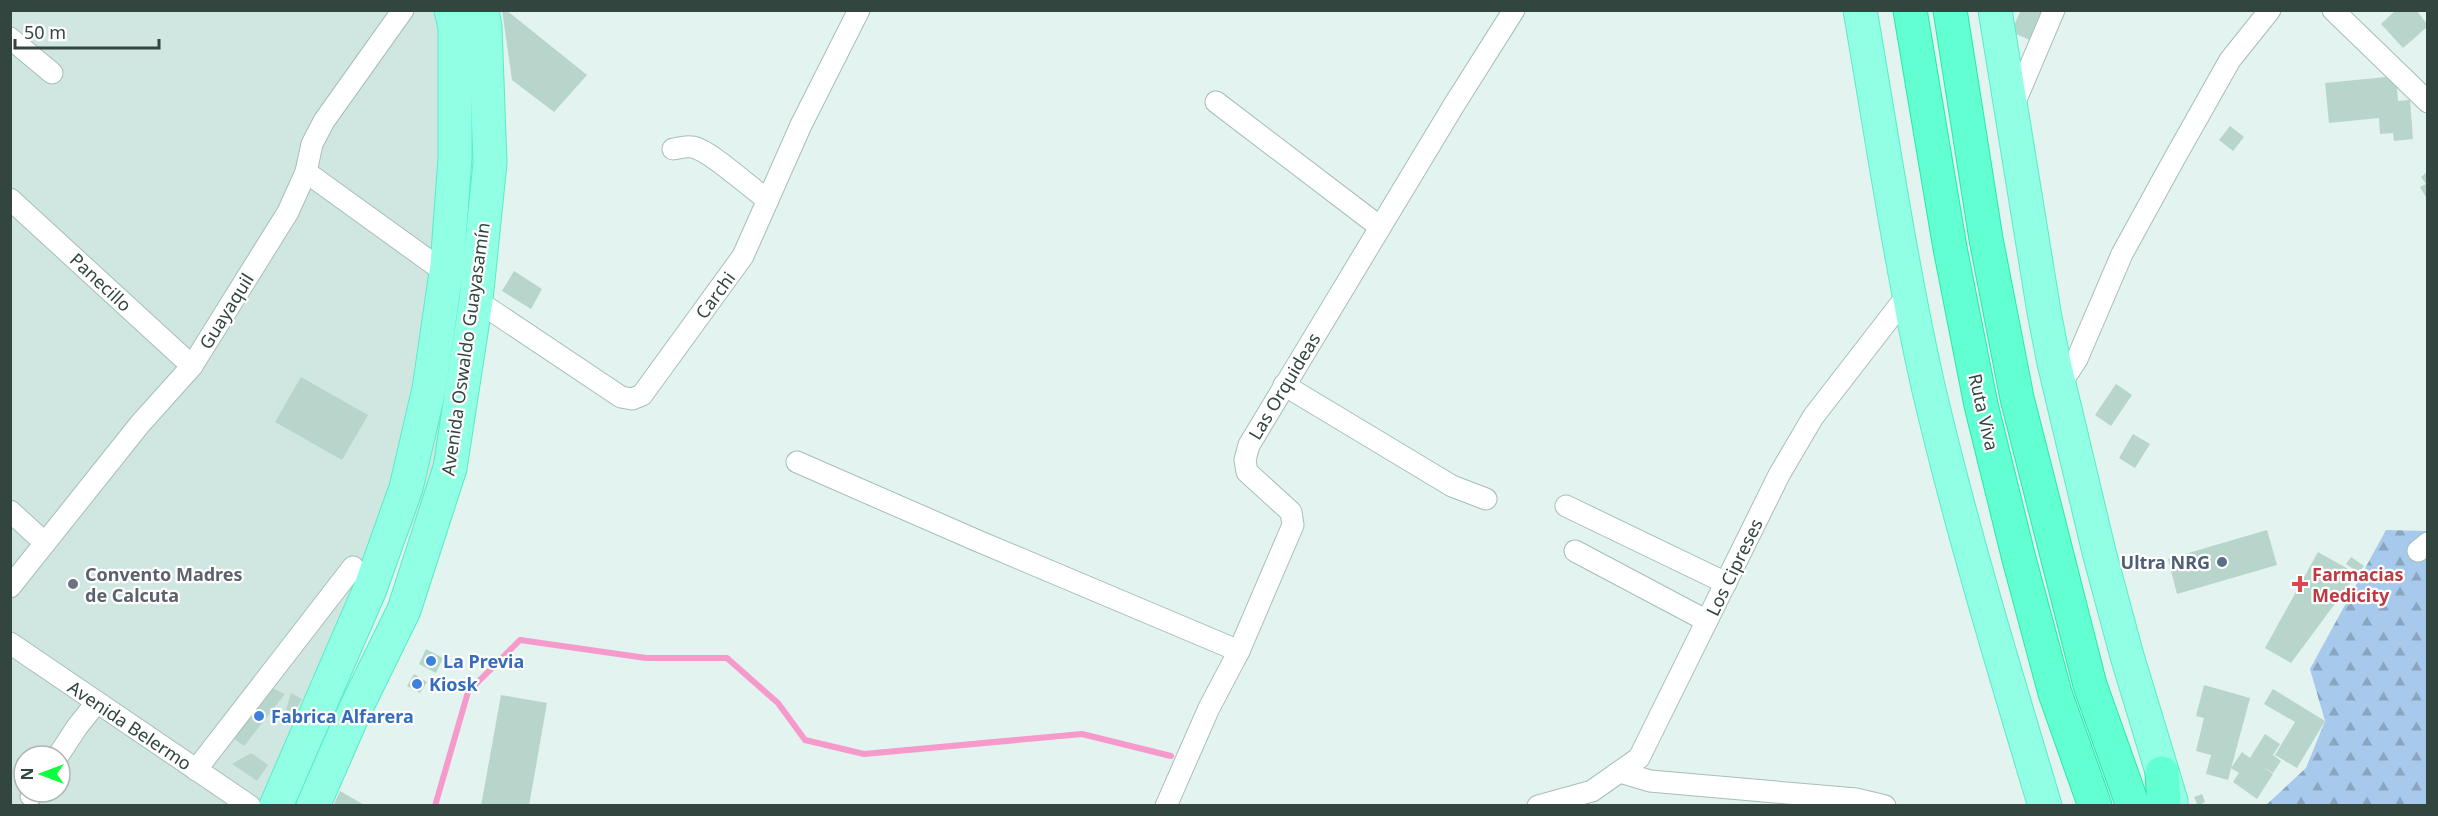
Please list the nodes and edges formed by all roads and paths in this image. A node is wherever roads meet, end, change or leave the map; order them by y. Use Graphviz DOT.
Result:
graph roads {
  1 [pos="403,10"];
  2 [pos="451,10"];
  3 [pos="482,10"];
  4 [pos="859,10"];
  5 [pos="1514,10"];
  6 [pos="1860,10"];
  7 [pos="1910,10"];
  8 [pos="1950,10"];
  9 [pos="1995,10"];
  10 [pos="2054,10"];
  11 [pos="2270,10"];
  12 [pos="2333,10"];
  13 [pos="10,38"];
  14 [pos="52,73"];
  15 [pos="1216,102"];
  16 [pos="2427,102"];
  17 [pos="2011,113"];
  18 [pos="673,149"];
  19 [pos="306,172"];
  20 [pos="10,199"];
  21 [pos="768,200"];
  22 [pos="1380,227"];
  23 [pos="446,273"];
  24 [pos="1909,293"];
  25 [pos="476,300"];
  26 [pos="192,366"];
  27 [pos="1284,385"];
  28 [pos="2060,385"];
  29 [pos="798,462"];
  30 [pos="1486,499"];
  31 [pos="1566,506"];
  32 [pos="10,511"];
  33 [pos="45,543"];
  34 [pos="1575,551"];
  35 [pos="353,567"];
  36 [pos="1726,584"];
  37 [pos="10,587"];
  38 [pos="1707,621"];
  39 [pos="10,643"];
  40 [pos="1239,651"];
  41 [pos="97,702"];
  42 [pos="66,744"];
  43 [pos="196,770"];
  44 [pos="1620,772"];
  45 [pos="2162,773"];
  46 [pos="250,806"];
  47 [pos="276,806"];
  48 [pos="312,806"];
  49 [pos="1166,806"];
  50 [pos="1538,806"];
  51 [pos="1885,806"];
  52 [pos="2045,806"];
  53 [pos="2095,806"];
  54 [pos="2133,806"];
  55 [pos="2164,806"];
  56 [pos="2173,806"];
  1 -- 19 [label="street, Guayaquil"];
  2 -- 23 [label="main road, Avenida Oswaldo Guayasamín"];
  3 -- 25 [label="main road, Avenida Oswaldo Guayasamín"];
  4 -- 21 [label="street, Carchi"];
  5 -- 22 [label="street, Las Orquideas"];
  6 -- 24 [label="main road"];
  7 -- 53 [label="highway, Ruta Viva"];
  8 -- 54 [label="highway, Ruta Viva"];
  9 -- 17 [label="main road"];
  10 -- 17 [label="street"];
  11 -- 28 [label="street"];
  12 -- 16 [label="street"];
  13 -- 14 [label="street"];
  15 -- 22 [label="street"];
  17 -- 28 [label="main road"];
  18 -- 21 [label="street"];
  19 -- 23 [label="street"];
  19 -- 26 [label="street, Guayaquil"];
  20 -- 26 [label="street, Panecillo"];
  21 -- 25 [label="street, Carchi"];
  22 -- 27 [label="street, Las Orquideas"];
  23 -- 47 [label="main road, Avenida Oswaldo Guayasamín"];
  24 -- 36 [label="street, Los Cipreses"];
  24 -- 52 [label="main road"];
  25 -- 48 [label="main road, Avenida Oswaldo Guayasamín"];
  26 -- 33 [label="street, Guayaquil"];
  27 -- 30 [label="street"];
  27 -- 40 [label="street, Las Orquideas"];
  28 -- 45 [label="main road"];
  29 -- 40 [label="street"];
  31 -- 36 [label="street"];
  32 -- 33 [label="street"];
  33 -- 37 [label="street, Guayaquil"];
  34 -- 38 [label="street"];
  35 -- 43 [label="street"];
  36 -- 38 [label="street, Los Cipreses"];
  38 -- 44 [label="street, Los Cipreses"];
  39 -- 41 [label="street, Avenida Belermo"];
  40 -- 49 [label="street, Las Orquideas"];
  41 -- 42 [label="street"];
  41 -- 43 [label="street, Avenida Belermo"];
  43 -- 46 [label="street, Avenida Belermo"];
  44 -- 50 [label="street, Los Cipreses"];
  44 -- 51 [label="street"];
  45 -- 55 [label="highway"];
  45 -- 56 [label="main road"];
}
